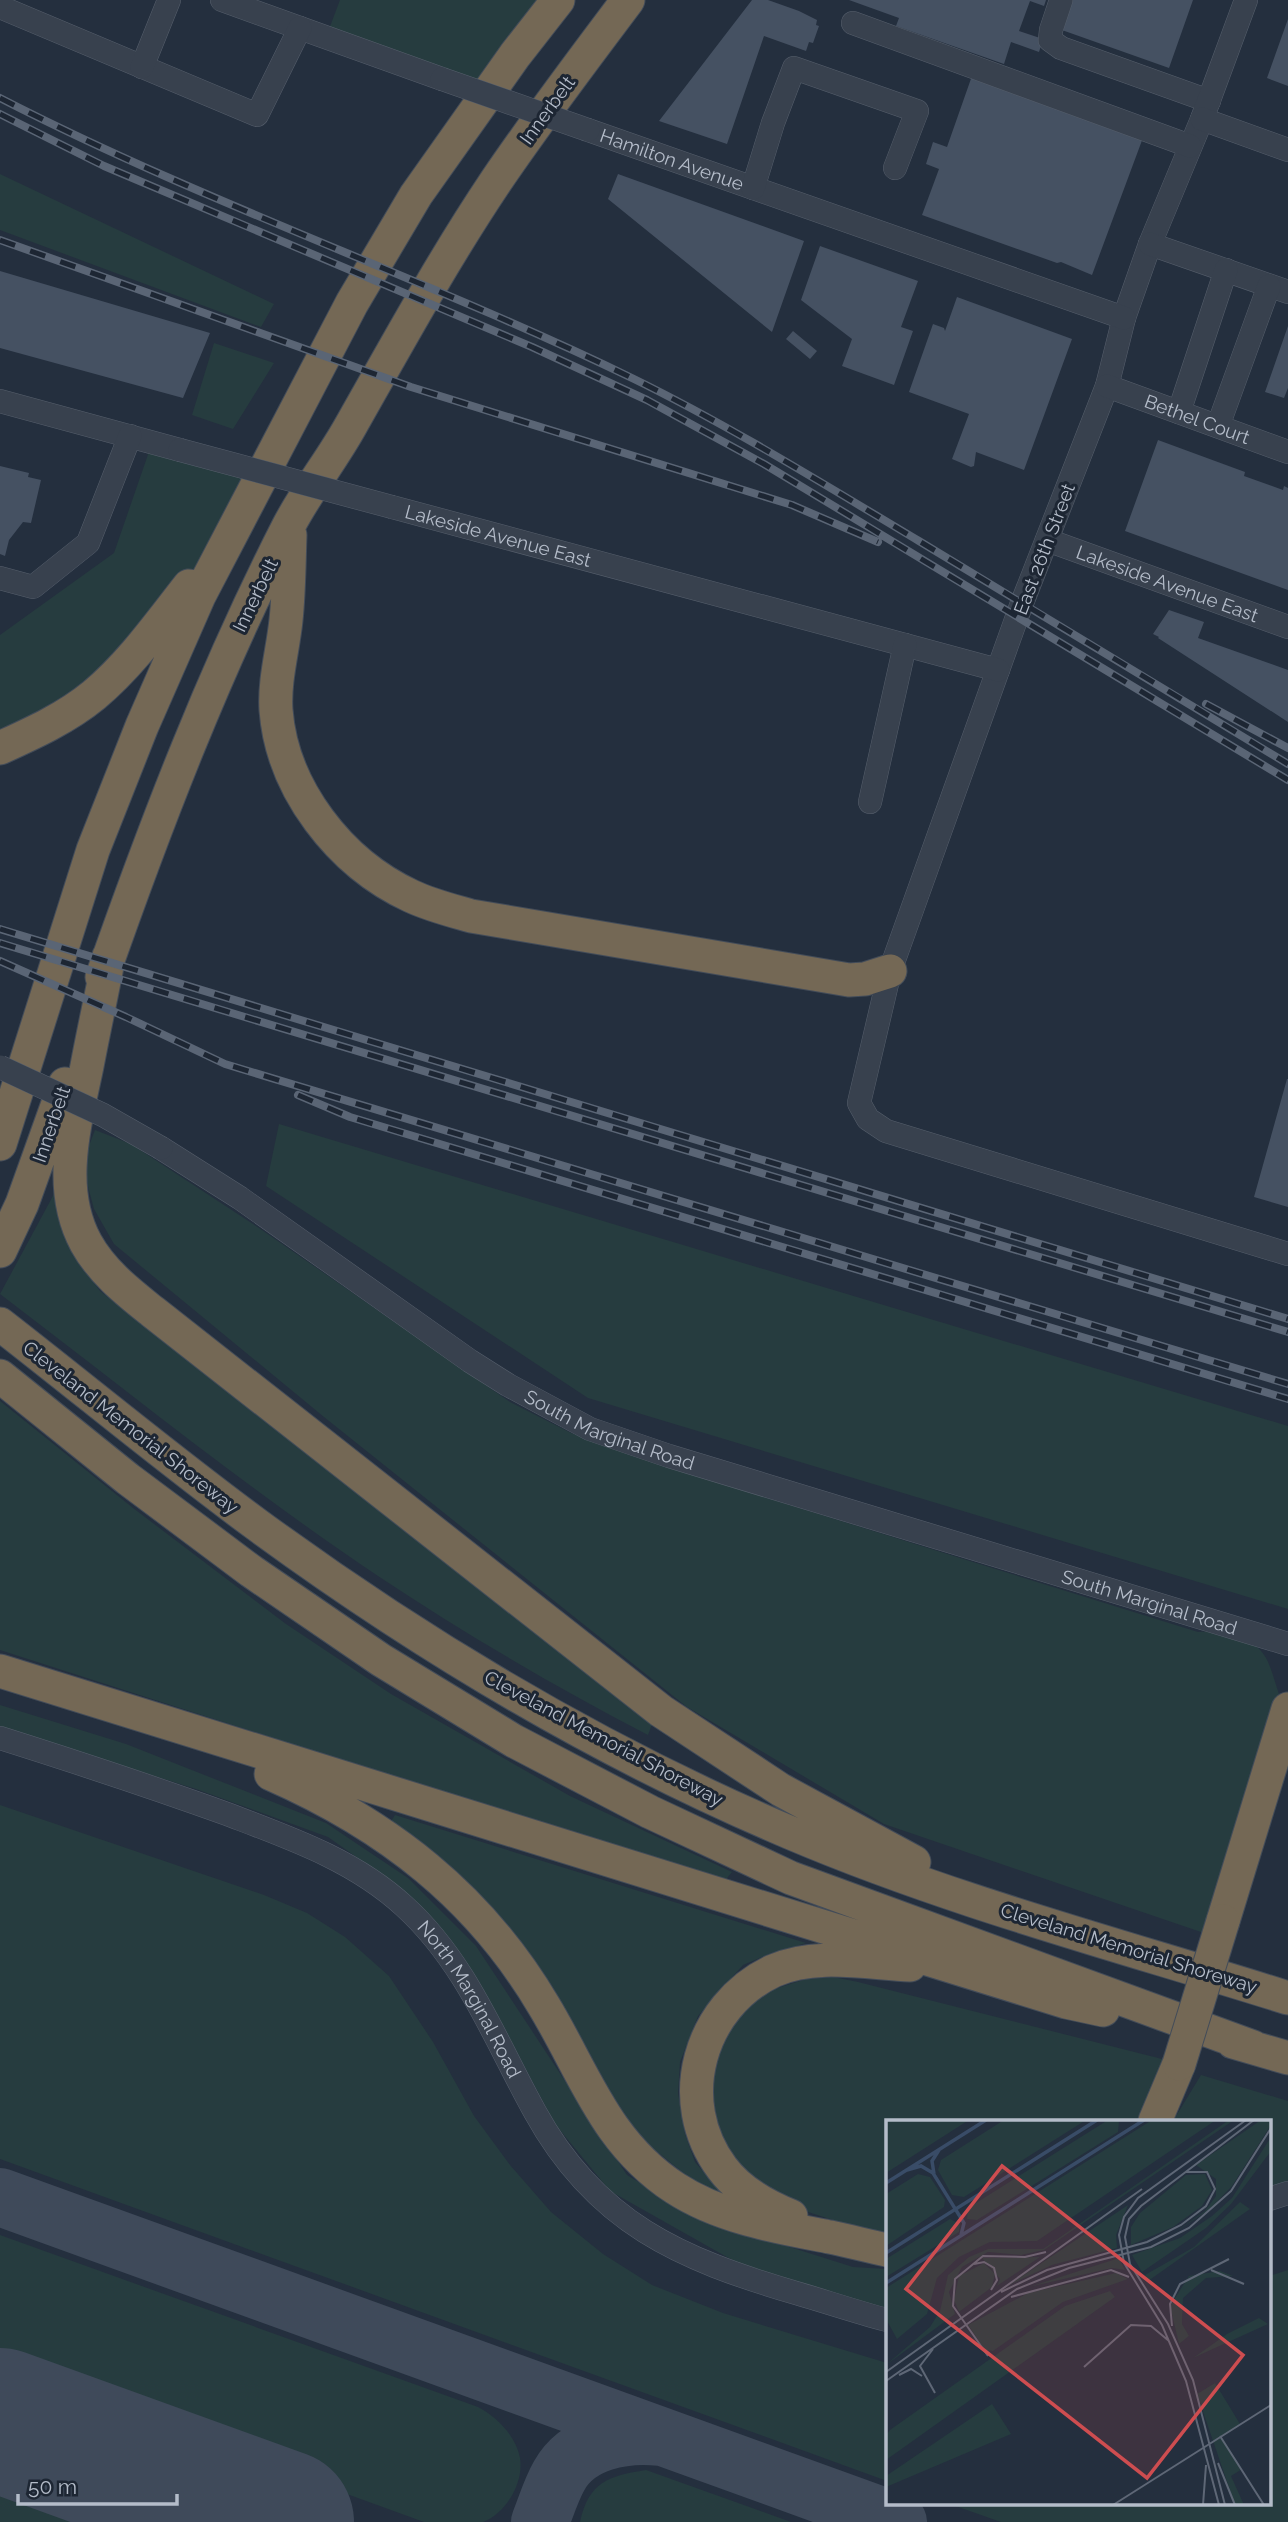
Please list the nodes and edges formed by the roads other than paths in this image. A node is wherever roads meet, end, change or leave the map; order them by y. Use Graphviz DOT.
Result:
graph roads {
  1 [pos="169,0"];
  2 [pos="222,0"];
  3 [pos="558,0"];
  4 [pos="628,0"];
  5 [pos="1061,0"];
  6 [pos="1246,0"];
  7 [pos="0,7"];
  8 [pos="853,23"];
  9 [pos="300,28"];
  10 [pos="142,67"];
  11 [pos="1205,110"];
  12 [pos="1190,146"];
  13 [pos="1288,150"];
  14 [pos="895,168"];
  15 [pos="753,188"];
  16 [pos="1150,244"];
  17 [pos="1226,270"];
  18 [pos="1279,289"];
  19 [pos="1124,318"];
  20 [pos="1107,386"];
  21 [pos="0,401"];
  22 [pos="1179,412"];
  23 [pos="1218,426"];
  24 [pos="130,436"];
  25 [pos="1288,452"];
  26 [pos="291,522"];
  27 [pos="230,534"];
  28 [pos="1047,540"];
  29 [pos="0,578"];
  30 [pos="1288,627"];
  31 [pos="905,645"];
  32 [pos="998,670"];
  33 [pos="0,748"];
  34 [pos="870,802"];
  35 [pos="109,956"];
  36 [pos="890,971"];
  37 [pos="0,1067"];
  38 [pos="0,1144"];
  39 [pos="0,1251"];
  40 [pos="1288,1254"];
  41 [pos="0,1324"];
  42 [pos="3,1379"];
  43 [pos="1288,1644"];
  44 [pos="0,1671"];
  45 [pos="1288,1709"];
  46 [pos="142,1715"];
  47 [pos="0,1738"];
  48 [pos="1005,1909"];
  49 [pos="955,1966"];
  50 [pos="1288,1998"];
  51 [pos="1252,2047"];
  52 [pos="1288,2058"];
  53 [pos="1155,2120"];
  54 [pos="1288,2193"];
  55 [pos="1270,2199"];
  56 [pos="872,2246"];
  57 [pos="886,2320"];
  1 -- 10 [label="street"];
  2 -- 9 [label="street, Hamilton Avenue"];
  3 -- 27 [label="highway"];
  4 -- 26 [label="highway, Innerbelt"];
  5 -- 11 [label="street"];
  6 -- 11 [label="street, East 26th Street"];
  7 -- 10 [label="street"];
  8 -- 12 [label="street"];
  9 -- 10 [label="street"];
  9 -- 15 [label="street, Hamilton Avenue, bridge"];
  11 -- 12 [label="street, East 26th Street"];
  11 -- 13 [label="street"];
  12 -- 16 [label="street, East 26th Street"];
  14 -- 15 [label="street"];
  15 -- 19 [label="street, Hamilton Avenue"];
  16 -- 17 [label="street"];
  16 -- 19 [label="street, East 26th Street"];
  17 -- 18 [label="street"];
  17 -- 22 [label="street"];
  18 -- 23 [label="street"];
  19 -- 20 [label="street, East 26th Street"];
  20 -- 22 [label="street, Bethel Court"];
  20 -- 28 [label="street, East 26th Street"];
  21 -- 24 [label="street, Lakeside Avenue East"];
  22 -- 23 [label="street, Bethel Court"];
  23 -- 25 [label="street, Bethel Court"];
  24 -- 29 [label="street"];
  24 -- 31 [label="street, Lakeside Avenue East, bridge"];
  26 -- 35 [label="highway, Innerbelt"];
  26 -- 36 [label="highway"];
  27 -- 33 [label="highway"];
  27 -- 38 [label="highway"];
  28 -- 30 [label="street, Lakeside Avenue East"];
  28 -- 32 [label="street, East 26th Street"];
  31 -- 32 [label="street, Lakeside Avenue East"];
  31 -- 34 [label="street"];
  32 -- 36 [label="street, East 26th Street"];
  35 -- 39 [label="highway, Innerbelt"];
  35 -- 48 [label="highway"];
  36 -- 40 [label="street, East 26th Street"];
  37 -- 43 [label="street, South Marginal Road, bridge"];
  41 -- 48 [label="highway, Cleveland Memorial Shoreway"];
  42 -- 51 [label="highway"];
  44 -- 46 [label="highway"];
  45 -- 53 [label="highway, bridge"];
  46 -- 49 [label="highway"];
  46 -- 56 [label="highway"];
  47 -- 57 [label="street, North Marginal Road"];
  48 -- 50 [label="highway, Cleveland Memorial Shoreway"];
  49 -- 51 [label="highway"];
  49 -- 56 [label="highway"];
  51 -- 52 [label="highway"];
  54 -- 55 [label="street"];
}
